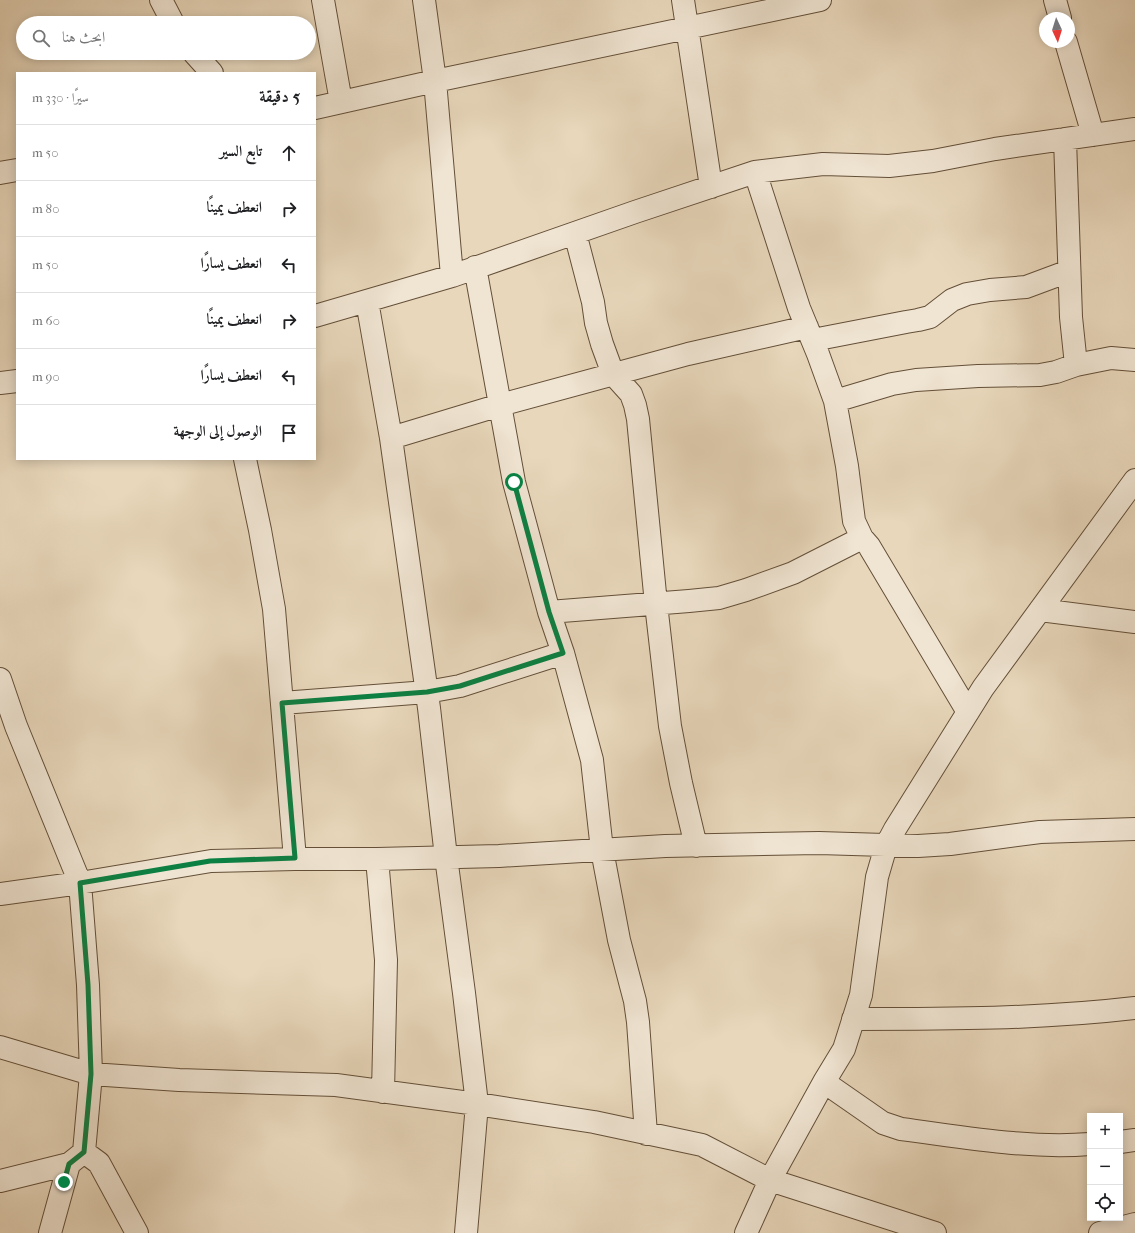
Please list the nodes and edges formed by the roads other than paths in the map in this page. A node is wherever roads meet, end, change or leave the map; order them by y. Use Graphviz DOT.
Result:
graph roads {
  1 [pos="161,0"];
  2 [pos="323,0"];
  3 [pos="424,0"];
  4 [pos="683,0"];
  5 [pos="820,0"];
  6 [pos="1055,0"];
  7 [pos="1058,12"];
  8 [pos="170,16"];
  9 [pos="688,28"];
  10 [pos="1068,48"];
  11 [pos="200,60"];
  12 [pos="211,72"];
  13 [pos="435,81"];
  14 [pos="341,102"];
  15 [pos="316,108"];
  16 [pos="1135,129"];
  17 [pos="1093,135"];
  18 [pos="1065,139"];
  19 [pos="16,170"];
  20 [pos="755,172"];
  21 [pos="0,173"];
  22 [pos="711,187"];
  23 [pos="575,233"];
  24 [pos="475,267"];
  25 [pos="1069,271"];
  26 [pos="452,276"];
  27 [pos="367,301"];
  28 [pos="316,316"];
  29 [pos="810,333"];
  30 [pos="1135,360"];
  31 [pos="1076,365"];
  32 [pos="613,374"];
  33 [pos="16,381"];
  34 [pos="0,384"];
  35 [pos="835,401"];
  36 [pos="500,405"];
  37 [pos="390,438"];
  38 [pos="245,460"];
  39 [pos="1135,480"];
  40 [pos="1125,509"];
  41 [pos="862,538"];
  42 [pos="656,604"];
  43 [pos="1040,610"];
  44 [pos="549,612"];
  45 [pos="1135,622"];
  46 [pos="563,653"];
  47 [pos="0,679"];
  48 [pos="427,692"];
  49 [pos="282,703"];
  50 [pos="968,712"];
  51 [pos="1135,829"];
  52 [pos="696,846"];
  53 [pos="886,846"];
  54 [pos="602,850"];
  55 [pos="446,857"];
  56 [pos="295,858"];
  57 [pos="377,859"];
  58 [pos="80,883"];
  59 [pos="0,894"];
  60 [pos="1135,1008"];
  61 [pos="853,1019"];
  62 [pos="0,1047"];
  63 [pos="91,1074"];
  64 [pos="824,1082"];
  65 [pos="383,1092"];
  66 [pos="477,1104"];
  67 [pos="646,1134"];
  68 [pos="1135,1140"];
  69 [pos="1123,1142"];
  70 [pos="1087,1144"];
  71 [pos="77,1158"];
  72 [pos="770,1180"];
  73 [pos="0,1181"];
  74 [pos="1135,1224"];
  75 [pos="50,1233"];
  76 [pos="137,1233"];
  77 [pos="466,1233"];
  78 [pos="746,1233"];
  79 [pos="935,1233"];
  80 [pos="1100,1233"];
  1 -- 8 [label="street"];
  2 -- 14 [label="street"];
  3 -- 13 [label="street"];
  4 -- 9 [label="street"];
  5 -- 9 [label="street"];
  6 -- 7 [label="street"];
  9 -- 13 [label="street"];
  9 -- 22 [label="street"];
  10 -- 17 [label="street"];
  11 -- 12 [label="street"];
  13 -- 14 [label="street"];
  13 -- 26 [label="street"];
  14 -- 15 [label="street"];
  16 -- 17 [label="street"];
  17 -- 18 [label="street"];
  18 -- 20 [label="street"];
  18 -- 25 [label="street"];
  19 -- 21 [label="street"];
  20 -- 22 [label="street"];
  20 -- 29 [label="street"];
  22 -- 23 [label="street"];
  23 -- 24 [label="street"];
  23 -- 32 [label="street"];
  24 -- 26 [label="street"];
  24 -- 36 [label="street"];
  25 -- 29 [label="street"];
  25 -- 31 [label="street"];
  26 -- 27 [label="street"];
  27 -- 28 [label="street"];
  27 -- 37 [label="street"];
  29 -- 32 [label="street"];
  29 -- 35 [label="street"];
  30 -- 31 [label="street"];
  31 -- 35 [label="street"];
  32 -- 36 [label="street"];
  32 -- 42 [label="street"];
  33 -- 34 [label="street"];
  35 -- 41 [label="street"];
  36 -- 37 [label="street"];
  36 -- 44 [label="street"];
  37 -- 48 [label="street"];
  38 -- 49 [label="street"];
  39 -- 40 [label="street"];
  40 -- 43 [label="street"];
  41 -- 42 [label="street"];
  41 -- 50 [label="street"];
  42 -- 44 [label="street"];
  42 -- 52 [label="street"];
  43 -- 45 [label="street"];
  43 -- 50 [label="street"];
  44 -- 46 [label="street"];
  46 -- 48 [label="street"];
  46 -- 54 [label="street"];
  47 -- 58 [label="street"];
  48 -- 49 [label="street"];
  48 -- 55 [label="street"];
  49 -- 56 [label="street"];
  50 -- 53 [label="street"];
  51 -- 53 [label="street"];
  52 -- 53 [label="street"];
  52 -- 54 [label="street"];
  53 -- 61 [label="street"];
  54 -- 55 [label="street"];
  54 -- 67 [label="street"];
  55 -- 57 [label="street"];
  55 -- 66 [label="street"];
  56 -- 57 [label="street"];
  56 -- 58 [label="street"];
  57 -- 65 [label="street"];
  58 -- 59 [label="street"];
  58 -- 63 [label="street"];
  60 -- 61 [label="street"];
  61 -- 64 [label="street"];
  62 -- 63 [label="street"];
  63 -- 65 [label="street"];
  63 -- 71 [label="street"];
  64 -- 70 [label="street"];
  64 -- 72 [label="street"];
  65 -- 66 [label="street"];
  66 -- 67 [label="street"];
  66 -- 77 [label="street"];
  67 -- 72 [label="street"];
  68 -- 69 [label="street"];
  71 -- 73 [label="street"];
  71 -- 75 [label="street"];
  71 -- 76 [label="street"];
  72 -- 78 [label="street"];
  72 -- 79 [label="street"];
  74 -- 80 [label="street"];
}
